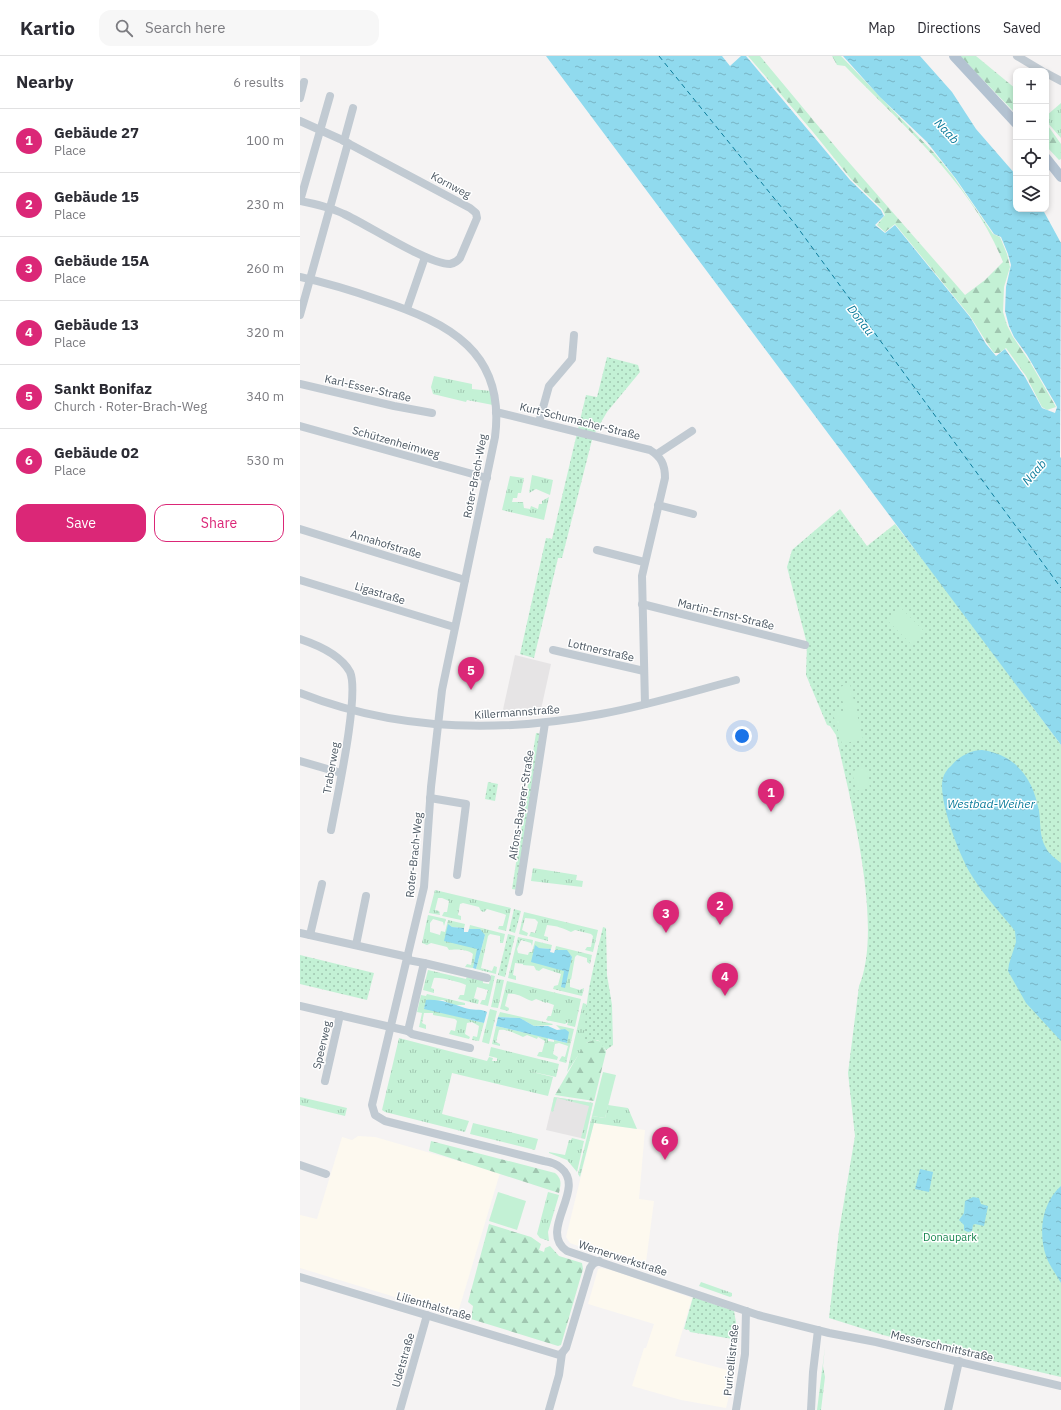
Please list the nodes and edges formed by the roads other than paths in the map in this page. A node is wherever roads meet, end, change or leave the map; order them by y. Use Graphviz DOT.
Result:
graph roads {
  1 [pos="954,56"];
  2 [pos="1017,56"];
  3 [pos="1037,68"];
  4 [pos="1049,75"];
  5 [pos="1061,81"];
  6 [pos="304,82"];
  7 [pos="330,96"];
  8 [pos="300,98"];
  9 [pos="353,108"];
  10 [pos="1013,120"];
  11 [pos="300,121"];
  12 [pos="320,130"];
  13 [pos="346,142"];
  14 [pos="1049,162"];
  15 [pos="1061,177"];
  16 [pos="300,201"];
  17 [pos="330,208"];
  18 [pos="425,257"];
  19 [pos="300,277"];
  20 [pos="309,279"];
  21 [pos="407,309"];
  22 [pos="300,314"];
  23 [pos="574,335"];
  24 [pos="300,384"];
  25 [pos="496,412"];
  26 [pos="432,413"];
  27 [pos="539,422"];
  28 [pos="300,426"];
  29 [pos="692,431"];
  30 [pos="657,454"];
  31 [pos="487,478"];
  32 [pos="658,505"];
  33 [pos="693,514"];
  34 [pos="300,529"];
  35 [pos="597,550"];
  36 [pos="644,562"];
  37 [pos="300,580"];
  38 [pos="465,580"];
  39 [pos="642,604"];
  40 [pos="454,627"];
  41 [pos="300,639"];
  42 [pos="805,645"];
  43 [pos="553,650"];
  44 [pos="644,671"];
  45 [pos="736,680"];
  46 [pos="300,693"];
  47 [pos="645,704"];
  48 [pos="351,710"];
  49 [pos="545,723"];
  50 [pos="437,725"];
  51 [pos="300,761"];
  52 [pos="342,773"];
  53 [pos="430,798"];
  54 [pos="331,830"];
  55 [pos="457,875"];
  56 [pos="322,884"];
  57 [pos="519,892"];
  58 [pos="366,896"];
  59 [pos="300,933"];
  60 [pos="310,935"];
  61 [pos="356,945"];
  62 [pos="408,958"];
  63 [pos="424,963"];
  64 [pos="487,978"];
  65 [pos="300,1006"];
  66 [pos="340,1015"];
  67 [pos="391,1027"];
  68 [pos="408,1031"];
  69 [pos="470,1048"];
  70 [pos="325,1081"];
  71 [pos="385,1121"];
  72 [pos="300,1165"];
  73 [pos="326,1174"];
  74 [pos="599,1261"];
  75 [pos="300,1277"];
  76 [pos="746,1311"];
  77 [pos="427,1316"];
  78 [pos="818,1330"];
  79 [pos="562,1353"];
  80 [pos="959,1361"];
  81 [pos="1061,1386"];
  82 [pos="400,1410"];
  83 [pos="549,1410"];
  84 [pos="736,1410"];
  85 [pos="811,1410"];
  86 [pos="948,1410"];
  1 -- 10 [label="main road"];
  2 -- 3 [label="street"];
  4 -- 5 [label="street"];
  6 -- 8 [label="street"];
  7 -- 12 [label="street"];
  9 -- 13 [label="street"];
  11 -- 12 [label="street"];
  12 -- 13 [label="street"];
  12 -- 16 [label="street"];
  13 -- 17 [label="street"];
  13 -- 18 [label="street, Kornweg"];
  14 -- 15 [label="main road"];
  16 -- 17 [label="street, Kornweg"];
  17 -- 18 [label="street, Kornweg"];
  17 -- 20 [label="street"];
  18 -- 21 [label="street"];
  19 -- 20 [label="street, Roter-Brach-Weg"];
  20 -- 21 [label="street, Roter-Brach-Weg"];
  20 -- 22 [label="street"];
  21 -- 25 [label="street, Roter-Brach-Weg"];
  23 -- 27 [label="street"];
  24 -- 26 [label="street, Karl-Esser-Straße"];
  25 -- 27 [label="street, Kurt-Schumacher-Straße"];
  25 -- 31 [label="street, Roter-Brach-Weg"];
  27 -- 30 [label="street, Kurt-Schumacher-Straße"];
  28 -- 31 [label="street, Schützenheimweg"];
  29 -- 30 [label="street"];
  30 -- 32 [label="street"];
  31 -- 38 [label="street, Roter-Brach-Weg"];
  32 -- 33 [label="street"];
  32 -- 36 [label="street"];
  34 -- 38 [label="street, Annahofstraße"];
  35 -- 36 [label="street"];
  36 -- 39 [label="street"];
  37 -- 40 [label="street, Ligastraße"];
  38 -- 40 [label="street, Roter-Brach-Weg"];
  39 -- 42 [label="street, Martin-Ernst-Straße"];
  39 -- 44 [label="street"];
  40 -- 50 [label="street, Roter-Brach-Weg"];
  41 -- 48 [label="street, Traberweg"];
  43 -- 44 [label="street, Lottnerstraße"];
  44 -- 47 [label="street"];
  45 -- 47 [label="street, Killermannstraße"];
  46 -- 48 [label="street, Killermannstraße"];
  47 -- 49 [label="street, Killermannstraße"];
  48 -- 50 [label="street, Killermannstraße"];
  48 -- 52 [label="street, Traberweg"];
  49 -- 50 [label="street, Killermannstraße"];
  49 -- 57 [label="street, Alfons-Bayerer-Straße"];
  50 -- 53 [label="street, Roter-Brach-Weg"];
  51 -- 52 [label="street"];
  52 -- 54 [label="street, Traberweg"];
  53 -- 55 [label="street, Roter-Brach-Weg"];
  53 -- 62 [label="street, Roter-Brach-Weg"];
  56 -- 60 [label="street"];
  58 -- 61 [label="street"];
  59 -- 60 [label="street"];
  60 -- 61 [label="street"];
  61 -- 62 [label="street"];
  62 -- 63 [label="street"];
  62 -- 67 [label="street, Roter-Brach-Weg"];
  63 -- 64 [label="street"];
  63 -- 68 [label="street"];
  65 -- 66 [label="street"];
  66 -- 67 [label="street"];
  66 -- 70 [label="street, Speerweg"];
  67 -- 68 [label="street"];
  67 -- 71 [label="street, Roter-Brach-Weg"];
  68 -- 69 [label="street"];
  71 -- 74 [label="street, Wernerwerkstraße"];
  72 -- 73 [label="street"];
  74 -- 76 [label="street, Wernerwerkstraße"];
  74 -- 79 [label="street"];
  75 -- 77 [label="street, Lilienthalstraße"];
  76 -- 78 [label="street, Wernerwerkstraße"];
  76 -- 84 [label="street, Puricellistraße"];
  77 -- 79 [label="street, Lilienthalstraße"];
  77 -- 82 [label="street, Udetstraße"];
  78 -- 80 [label="street, Messerschmittstraße"];
  78 -- 85 [label="street"];
  79 -- 83 [label="street"];
  80 -- 81 [label="street, Messerschmittstraße"];
  80 -- 86 [label="street"];
}
